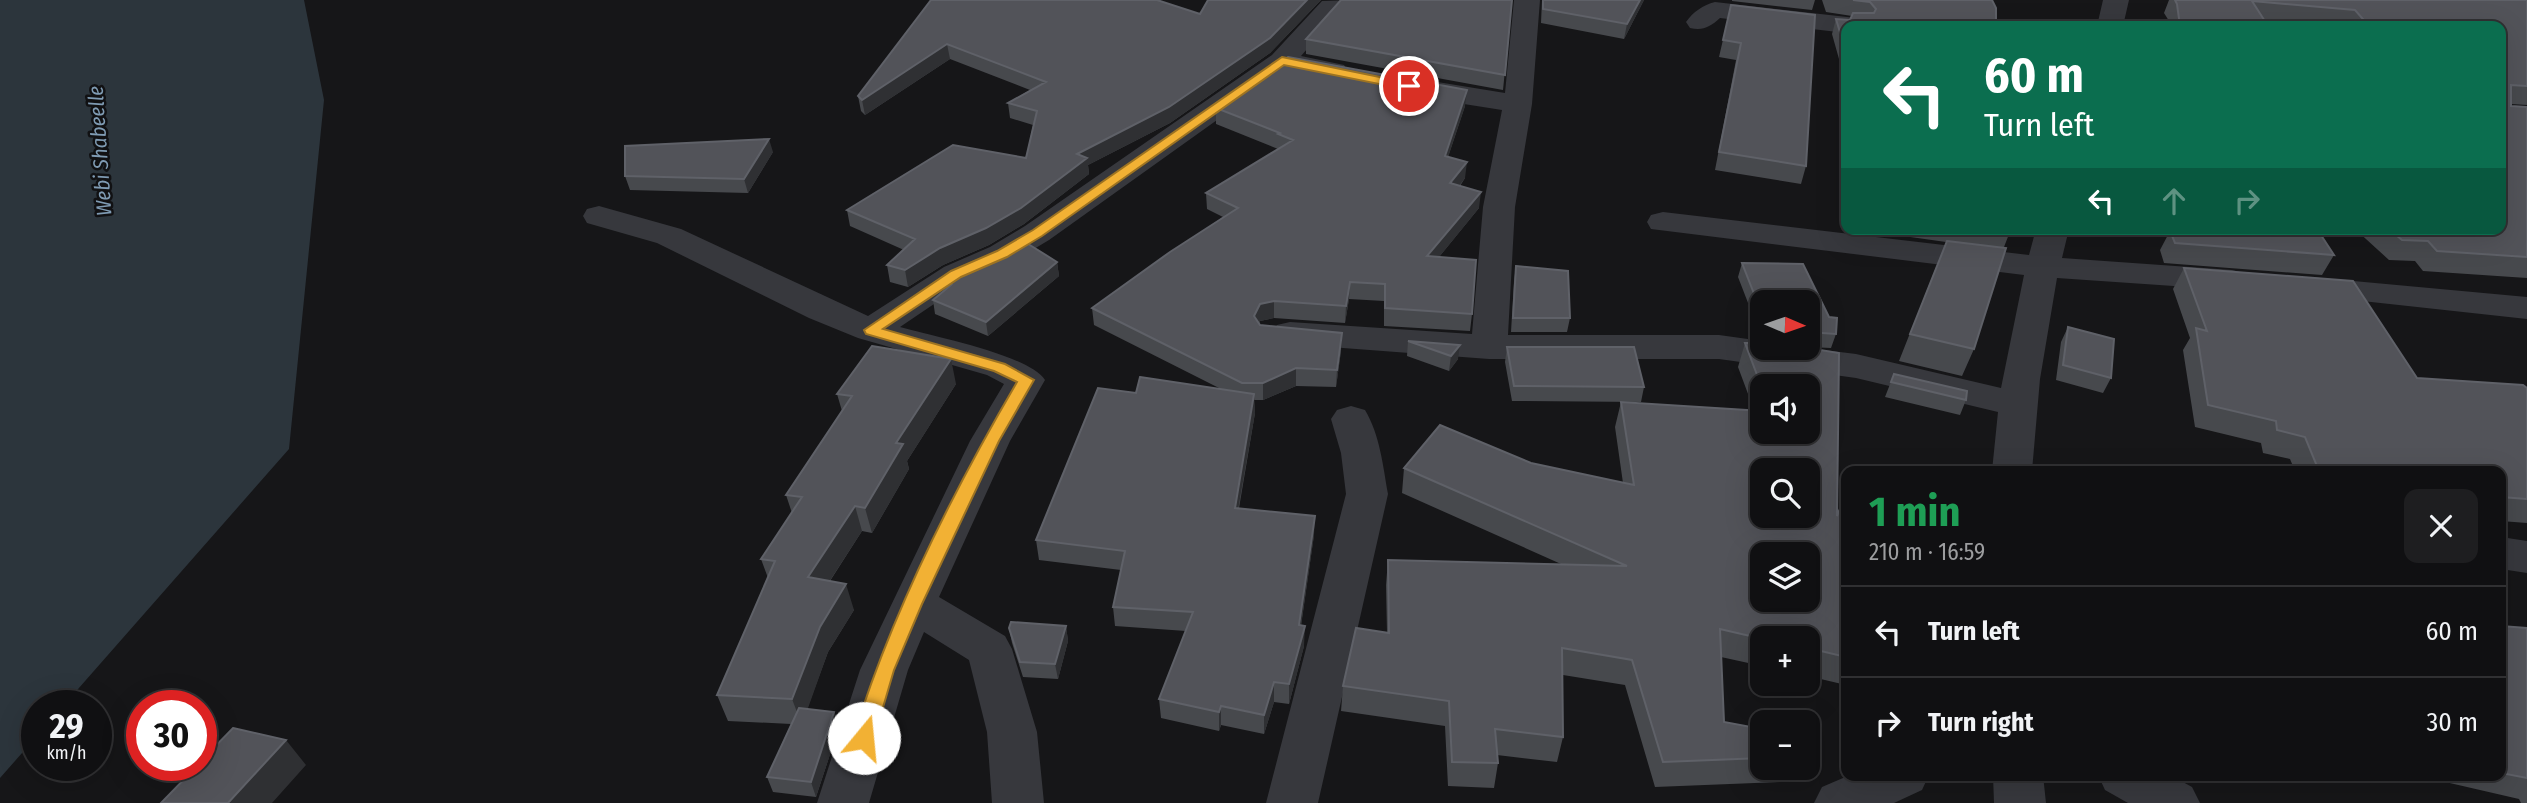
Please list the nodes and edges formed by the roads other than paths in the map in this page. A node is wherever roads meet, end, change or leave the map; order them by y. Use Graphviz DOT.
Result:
graph roads {
  1 [pos="1341,0"];
  2 [pos="1527,0"];
  3 [pos="2116,0"];
  4 [pos="1707,11"];
  5 [pos="2111,21"];
  6 [pos="1841,24"];
  7 [pos="1282,61"];
  8 [pos="1518,104"];
  9 [pos="599,216"];
  10 [pos="1663,222"];
  11 [pos="2051,235"];
  12 [pos="2043,267"];
  13 [pos="2527,308"];
  14 [pos="871,330"];
  15 [pos="1274,332"];
  16 [pos="1489,347"];
  17 [pos="2017,404"];
  18 [pos="1351,419"];
  19 [pos="2012,466"];
  20 [pos="2506,553"];
  21 [pos="2527,557"];
  22 [pos="913,604"];
  23 [pos="1890,781"];
  24 [pos="2018,781"];
  25 [pos="2134,781"];
  26 [pos="843,803"];
  27 [pos="1018,803"];
  28 [pos="1292,803"];
  29 [pos="1840,803"];
  30 [pos="2020,803"];
  31 [pos="2174,803"];
  1 -- 7 [label="street"];
  2 -- 8 [label="street"];
  3 -- 5 [label="street"];
  4 -- 6 [label="street"];
  7 -- 8 [label="street"];
  7 -- 14 [label="street"];
  8 -- 16 [label="street"];
  9 -- 14 [label="street"];
  10 -- 12 [label="street"];
  11 -- 12 [label="street"];
  12 -- 13 [label="street"];
  12 -- 17 [label="street"];
  14 -- 22 [label="street"];
  15 -- 16 [label="street"];
  16 -- 17 [label="street"];
  17 -- 19 [label="street"];
  18 -- 28 [label="street"];
  20 -- 21 [label="street"];
  22 -- 26 [label="street"];
  22 -- 27 [label="street"];
  23 -- 29 [label="street"];
  24 -- 30 [label="street"];
  25 -- 31 [label="street"];
}
